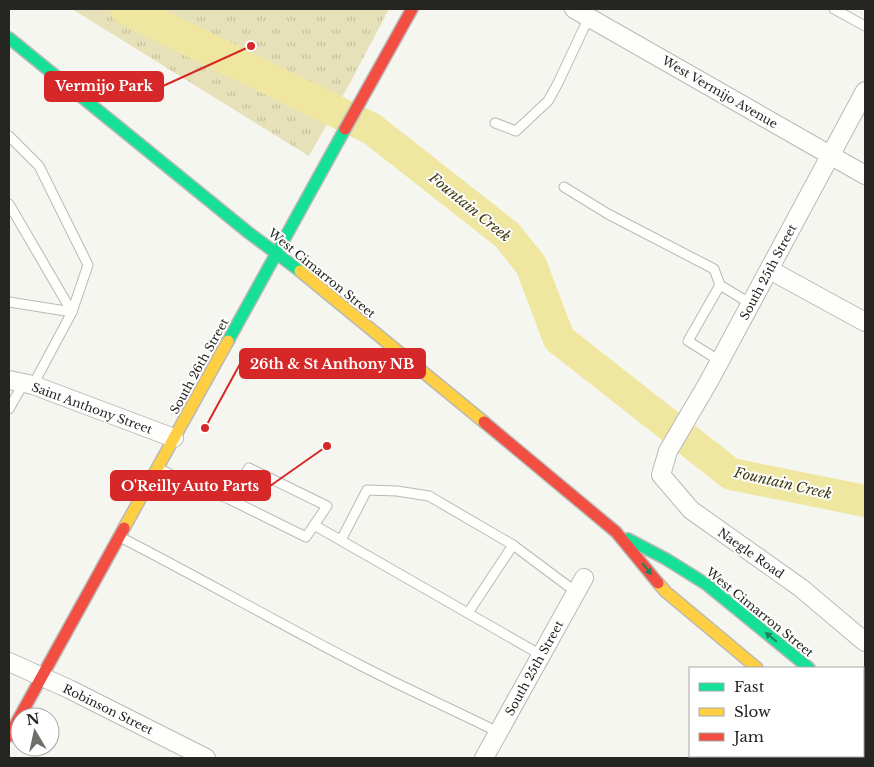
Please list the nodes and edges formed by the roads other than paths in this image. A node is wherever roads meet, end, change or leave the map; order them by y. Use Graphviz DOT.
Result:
graph roads {
  1 [pos="412,9"];
  2 [pos="834,9"];
  3 [pos="582,13"];
  4 [pos="865,26"];
  5 [pos="9,38"];
  6 [pos="865,91"];
  7 [pos="495,123"];
  8 [pos="9,136"];
  9 [pos="831,156"];
  10 [pos="865,175"];
  11 [pos="564,187"];
  12 [pos="9,204"];
  13 [pos="277,253"];
  14 [pos="770,270"];
  15 [pos="720,285"];
  16 [pos="9,302"];
  17 [pos="751,304"];
  18 [pos="72,312"];
  19 [pos="865,322"];
  20 [pos="720,361"];
  21 [pos="22,383"];
  22 [pos="9,409"];
  23 [pos="174,438"];
  24 [pos="668,451"];
  25 [pos="158,468"];
  26 [pos="229,498"];
  27 [pos="314,525"];
  28 [pos="616,532"];
  29 [pos="120,537"];
  30 [pos="341,540"];
  31 [pos="513,545"];
  32 [pos="580,585"];
  33 [pos="468,613"];
  34 [pos="865,642"];
  35 [pos="541,655"];
  36 [pos="9,662"];
  37 [pos="756,667"];
  38 [pos="808,667"];
  39 [pos="41,677"];
  40 [pos="498,732"];
  41 [pos="9,736"];
  42 [pos="206,758"];
  43 [pos="484,758"];
  1 -- 13 [label="main road, South 26th Street"];
  2 -- 4 [label="lane"];
  3 -- 7 [label="lane"];
  3 -- 9 [label="street, West Vermijo Avenue"];
  5 -- 13 [label="main road, West Cimarron Street"];
  6 -- 9 [label="street, South 25th Street"];
  8 -- 18 [label="lane"];
  9 -- 10 [label="street, West Vermijo Avenue"];
  9 -- 14 [label="street, South 25th Street"];
  11 -- 15 [label="lane"];
  12 -- 18 [label="lane"];
  13 -- 23 [label="main road, South 26th Street"];
  13 -- 28 [label="main road, West Cimarron Street"];
  14 -- 17 [label="street, South 25th Street"];
  14 -- 19 [label="street"];
  15 -- 17 [label="lane"];
  15 -- 20 [label="lane"];
  16 -- 18 [label="lane"];
  17 -- 20 [label="street, South 25th Street"];
  18 -- 21 [label="lane"];
  20 -- 24 [label="street, South 25th Street"];
  21 -- 22 [label="lane"];
  21 -- 23 [label="street, Saint Anthony Street"];
  23 -- 25 [label="main road, South 26th Street"];
  24 -- 34 [label="street, Naegle Road"];
  25 -- 26 [label="lane"];
  25 -- 29 [label="main road, South 26th Street"];
  26 -- 27 [label="lane"];
  26 -- 27 [label="lane"];
  27 -- 30 [label="lane"];
  28 -- 37 [label="main road, West Cimarron Street, one-way"];
  38 -- 28 [label="main road, West Cimarron Street, one-way"];
  29 -- 39 [label="main road, South 26th Street"];
  29 -- 40 [label="lane"];
  30 -- 31 [label="lane"];
  30 -- 33 [label="lane"];
  31 -- 32 [label="lane"];
  31 -- 33 [label="lane"];
  32 -- 35 [label="street, South 25th Street"];
  33 -- 35 [label="lane"];
  35 -- 40 [label="street, South 25th Street"];
  36 -- 39 [label="street, Robinson Street"];
  39 -- 41 [label="main road, South 26th Street"];
  39 -- 42 [label="street, Robinson Street"];
  40 -- 43 [label="street, South 25th Street"];
}
